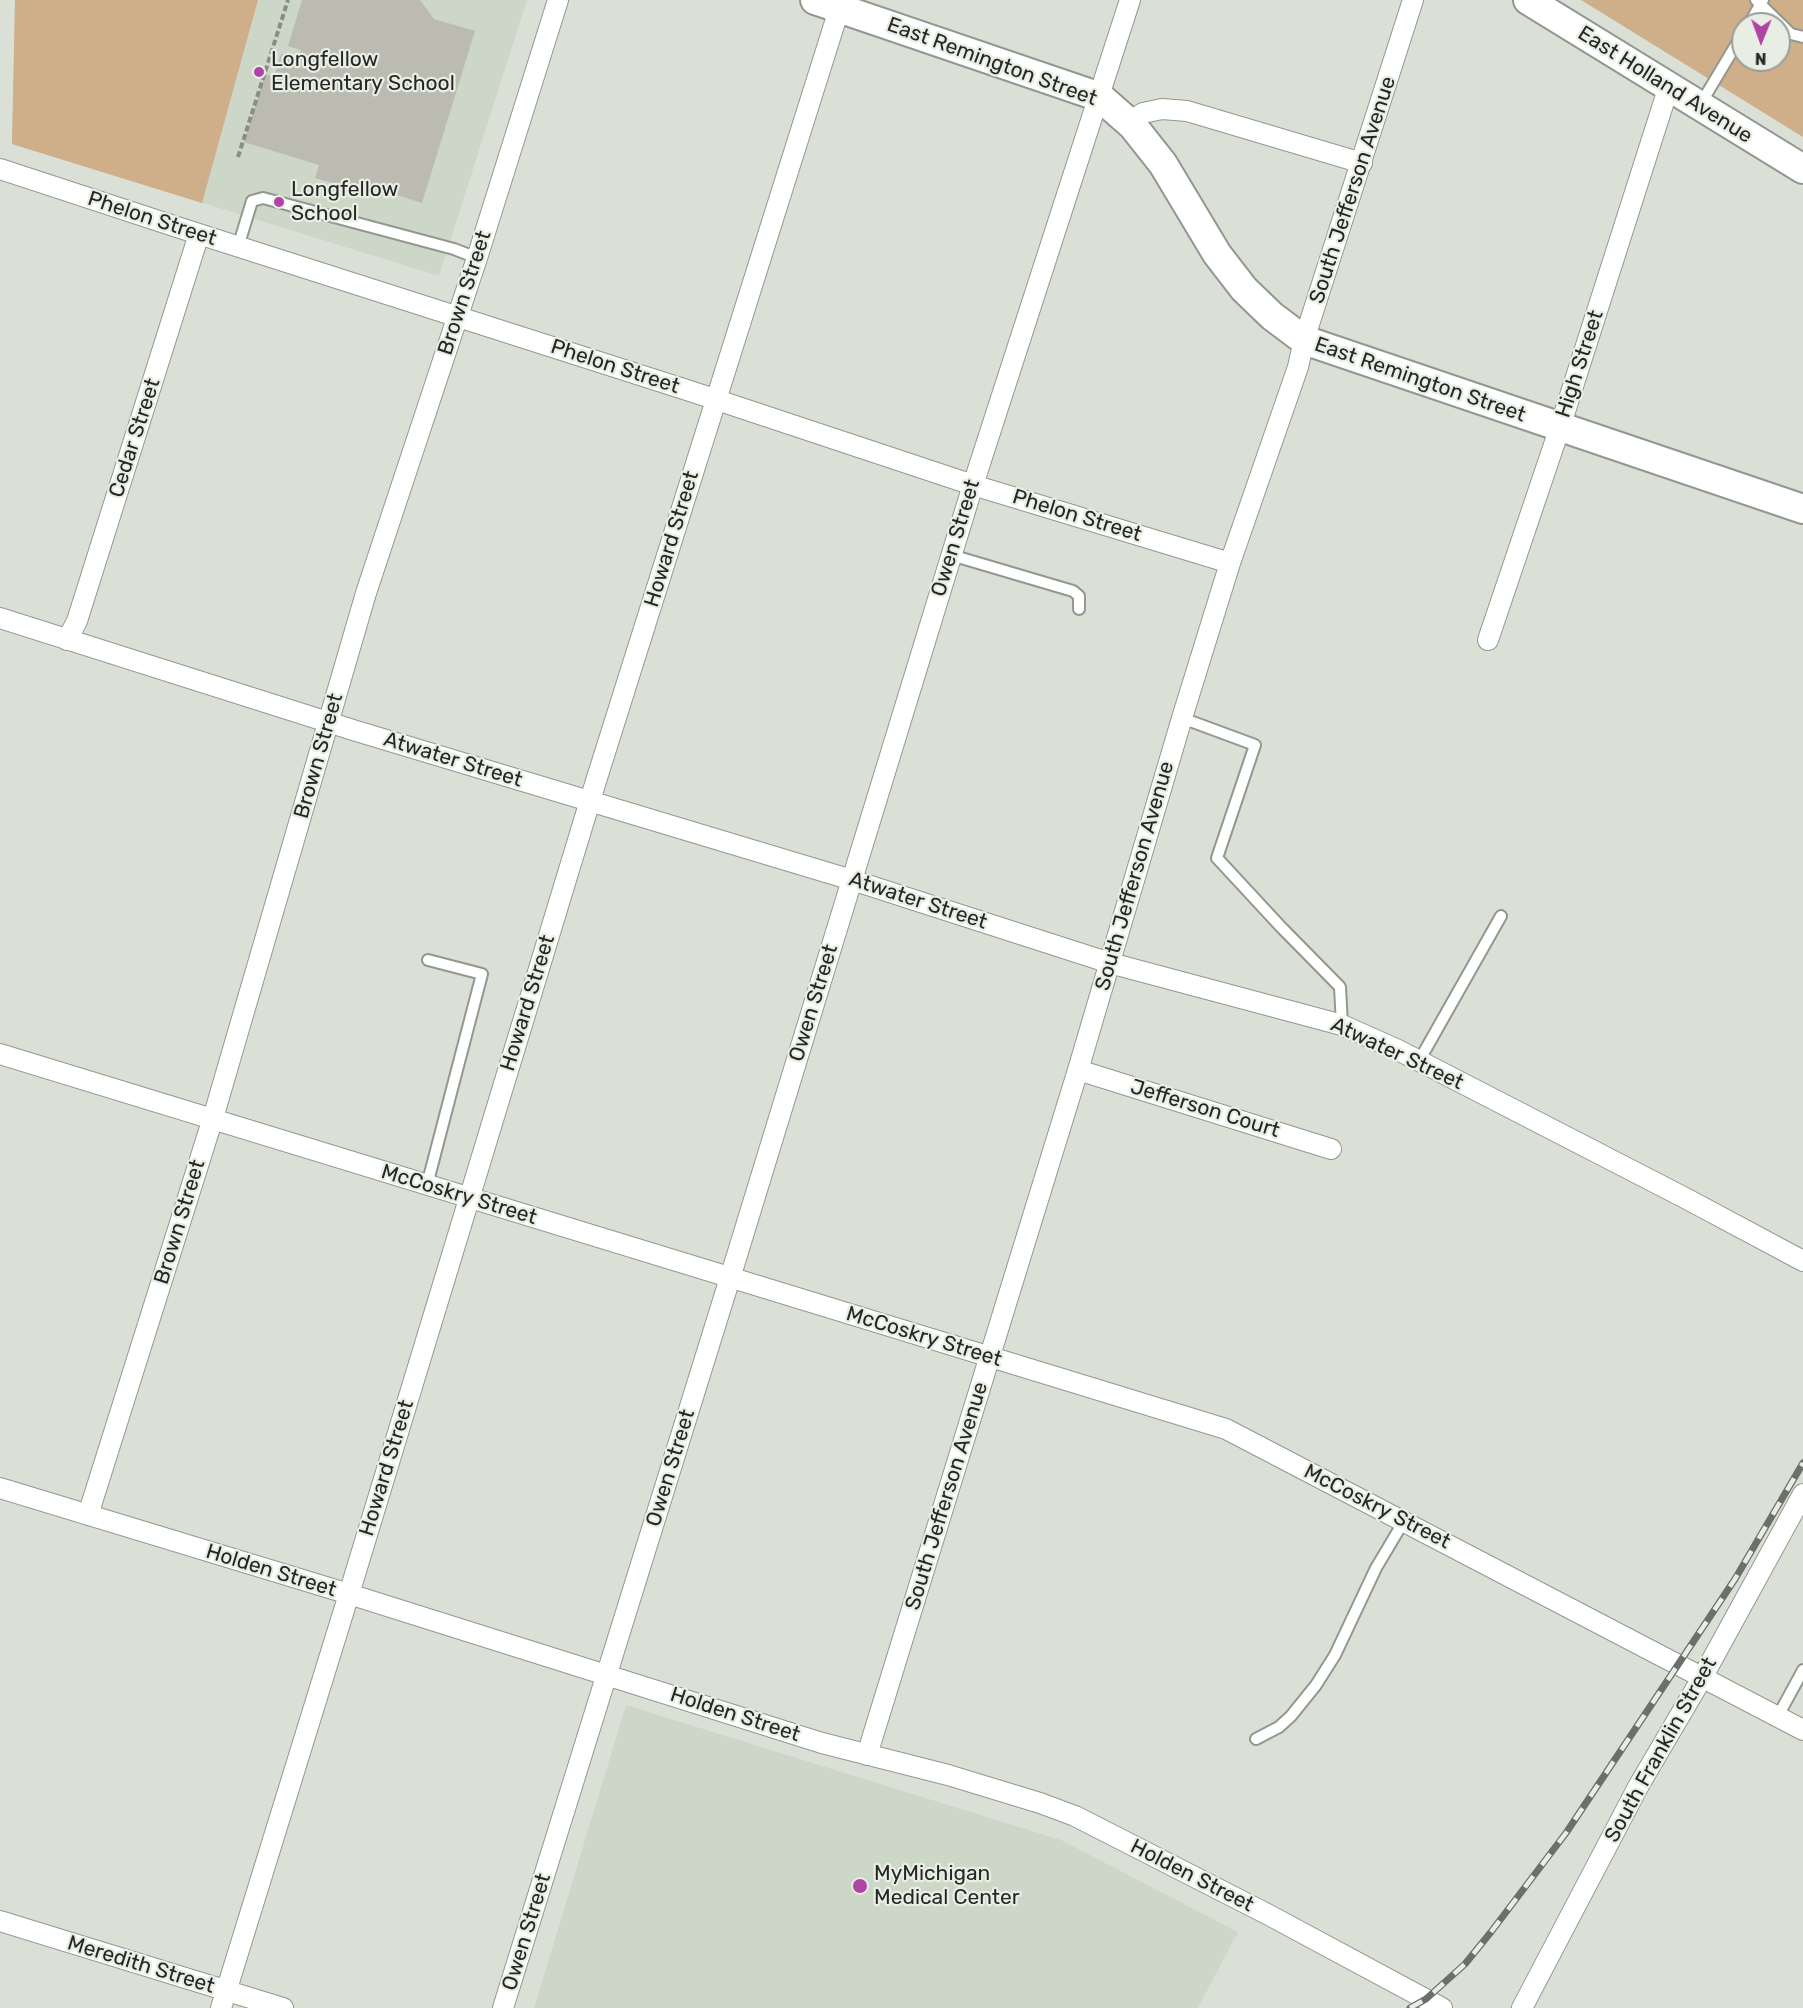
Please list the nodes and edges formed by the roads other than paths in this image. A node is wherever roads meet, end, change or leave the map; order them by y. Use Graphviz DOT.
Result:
graph roads {
  1 [pos="558,0"];
  2 [pos="1130,0"];
  3 [pos="1413,0"];
  4 [pos="1527,0"];
  5 [pos="1760,1"];
  6 [pos="832,2"];
  7 [pos="1803,37"];
  8 [pos="1731,53"];
  9 [pos="1669,86"];
  10 [pos="1100,97"];
  11 [pos="1700,105"];
  12 [pos="1129,123"];
  13 [pos="1362,164"];
  14 [pos="0,169"];
  15 [pos="1803,169"];
  16 [pos="199,234"];
  17 [pos="238,247"];
  18 [pos="477,258"];
  19 [pos="457,316"];
  20 [pos="1304,340"];
  21 [pos="716,400"];
  22 [pos="1560,427"];
  23 [pos="973,484"];
  24 [pos="1803,509"];
  25 [pos="951,555"];
  26 [pos="1230,563"];
  27 [pos="1079,609"];
  28 [pos="0,618"];
  29 [pos="67,640"];
  30 [pos="1488,640"];
  31 [pos="1182,718"];
  32 [pos="329,723"];
  33 [pos="589,802"];
  34 [pos="852,880"];
  35 [pos="1501,916"];
  36 [pos="428,960"];
  37 [pos="1110,963"];
  38 [pos="1342,1025"];
  39 [pos="0,1054"];
  40 [pos="1419,1061"];
  41 [pos="1078,1070"];
  42 [pos="213,1118"];
  43 [pos="1331,1149"];
  44 [pos="427,1185"];
  45 [pos="469,1198"];
  46 [pos="1803,1261"];
  47 [pos="730,1278"];
  48 [pos="990,1357"];
  49 [pos="0,1488"];
  50 [pos="1803,1494"];
  51 [pos="88,1515"];
  52 [pos="1404,1521"];
  53 [pos="349,1594"];
  54 [pos="1803,1670"];
  55 [pos="607,1675"];
  56 [pos="1702,1678"];
  57 [pos="1778,1716"];
  58 [pos="1803,1730"];
  59 [pos="1256,1739"];
  60 [pos="867,1755"];
  61 [pos="0,1921"];
  62 [pos="224,2000"];
  63 [pos="283,2008"];
  64 [pos="503,2008"];
  65 [pos="1442,2008"];
  66 [pos="1522,2008"];
  1 -- 18 [label="street, Brown Street"];
  2 -- 10 [label="street, Owen Street"];
  3 -- 13 [label="street, South Jefferson Avenue"];
  4 -- 9 [label="main road, East Holland Avenue"];
  5 -- 7 [label="lane"];
  6 -- 10 [label="main road, East Remington Street"];
  6 -- 21 [label="street, Howard Street"];
  8 -- 11 [label="lane"];
  9 -- 11 [label="main road, East Holland Avenue"];
  9 -- 22 [label="street, High Street"];
  10 -- 12 [label="main road, East Remington Street"];
  10 -- 23 [label="street, Owen Street"];
  11 -- 15 [label="main road, East Holland Avenue"];
  12 -- 13 [label="street"];
  12 -- 20 [label="main road, East Remington Street"];
  13 -- 20 [label="street, South Jefferson Avenue"];
  14 -- 16 [label="street, Phelon Street"];
  16 -- 17 [label="street, Phelon Street"];
  16 -- 29 [label="street, Cedar Street"];
  17 -- 18 [label="lane"];
  17 -- 19 [label="street, Phelon Street"];
  18 -- 19 [label="street, Brown Street"];
  19 -- 21 [label="street, Phelon Street"];
  19 -- 32 [label="street, Brown Street"];
  20 -- 22 [label="main road, East Remington Street"];
  20 -- 26 [label="street, South Jefferson Avenue"];
  21 -- 23 [label="street, Phelon Street"];
  21 -- 33 [label="street, Howard Street"];
  22 -- 24 [label="main road, East Remington Street"];
  22 -- 30 [label="street, High Street"];
  23 -- 25 [label="street, Owen Street"];
  23 -- 26 [label="street, Phelon Street"];
  25 -- 27 [label="lane"];
  25 -- 34 [label="street, Owen Street"];
  26 -- 31 [label="street, South Jefferson Avenue"];
  28 -- 29 [label="street, Atwater Street"];
  29 -- 32 [label="street, Atwater Street"];
  31 -- 37 [label="street, South Jefferson Avenue"];
  31 -- 38 [label="lane"];
  32 -- 33 [label="street, Atwater Street"];
  32 -- 42 [label="street, Brown Street"];
  33 -- 34 [label="street, Atwater Street"];
  33 -- 45 [label="street, Howard Street"];
  34 -- 37 [label="street, Atwater Street"];
  34 -- 47 [label="street, Owen Street"];
  35 -- 40 [label="lane"];
  36 -- 44 [label="lane"];
  37 -- 38 [label="street, Atwater Street"];
  37 -- 41 [label="street, South Jefferson Avenue"];
  38 -- 40 [label="street, Atwater Street"];
  39 -- 42 [label="street, McCoskry Street"];
  40 -- 46 [label="street, Atwater Street"];
  41 -- 43 [label="street, Jefferson Court"];
  41 -- 48 [label="street, South Jefferson Avenue"];
  42 -- 44 [label="street, McCoskry Street"];
  42 -- 51 [label="street, Brown Street"];
  44 -- 45 [label="street, McCoskry Street"];
  45 -- 47 [label="street, McCoskry Street"];
  45 -- 53 [label="street, Howard Street"];
  47 -- 48 [label="street, McCoskry Street"];
  47 -- 55 [label="street, Owen Street"];
  48 -- 52 [label="street, McCoskry Street"];
  48 -- 60 [label="street, South Jefferson Avenue"];
  49 -- 51 [label="street, Holden Street"];
  50 -- 56 [label="street, South Franklin Street"];
  51 -- 53 [label="street, Holden Street"];
  52 -- 56 [label="street, McCoskry Street"];
  52 -- 59 [label="lane"];
  53 -- 55 [label="street, Holden Street"];
  53 -- 62 [label="street, Howard Street"];
  54 -- 57 [label="lane"];
  55 -- 60 [label="street, Holden Street"];
  55 -- 64 [label="street, Owen Street"];
  56 -- 57 [label="street, McCoskry Street"];
  56 -- 66 [label="street, South Franklin Street"];
  57 -- 58 [label="street, McCoskry Street"];
  60 -- 65 [label="street, Holden Street"];
  61 -- 62 [label="street, Meredith Street"];
  62 -- 63 [label="street, Meredith Street"];
}
